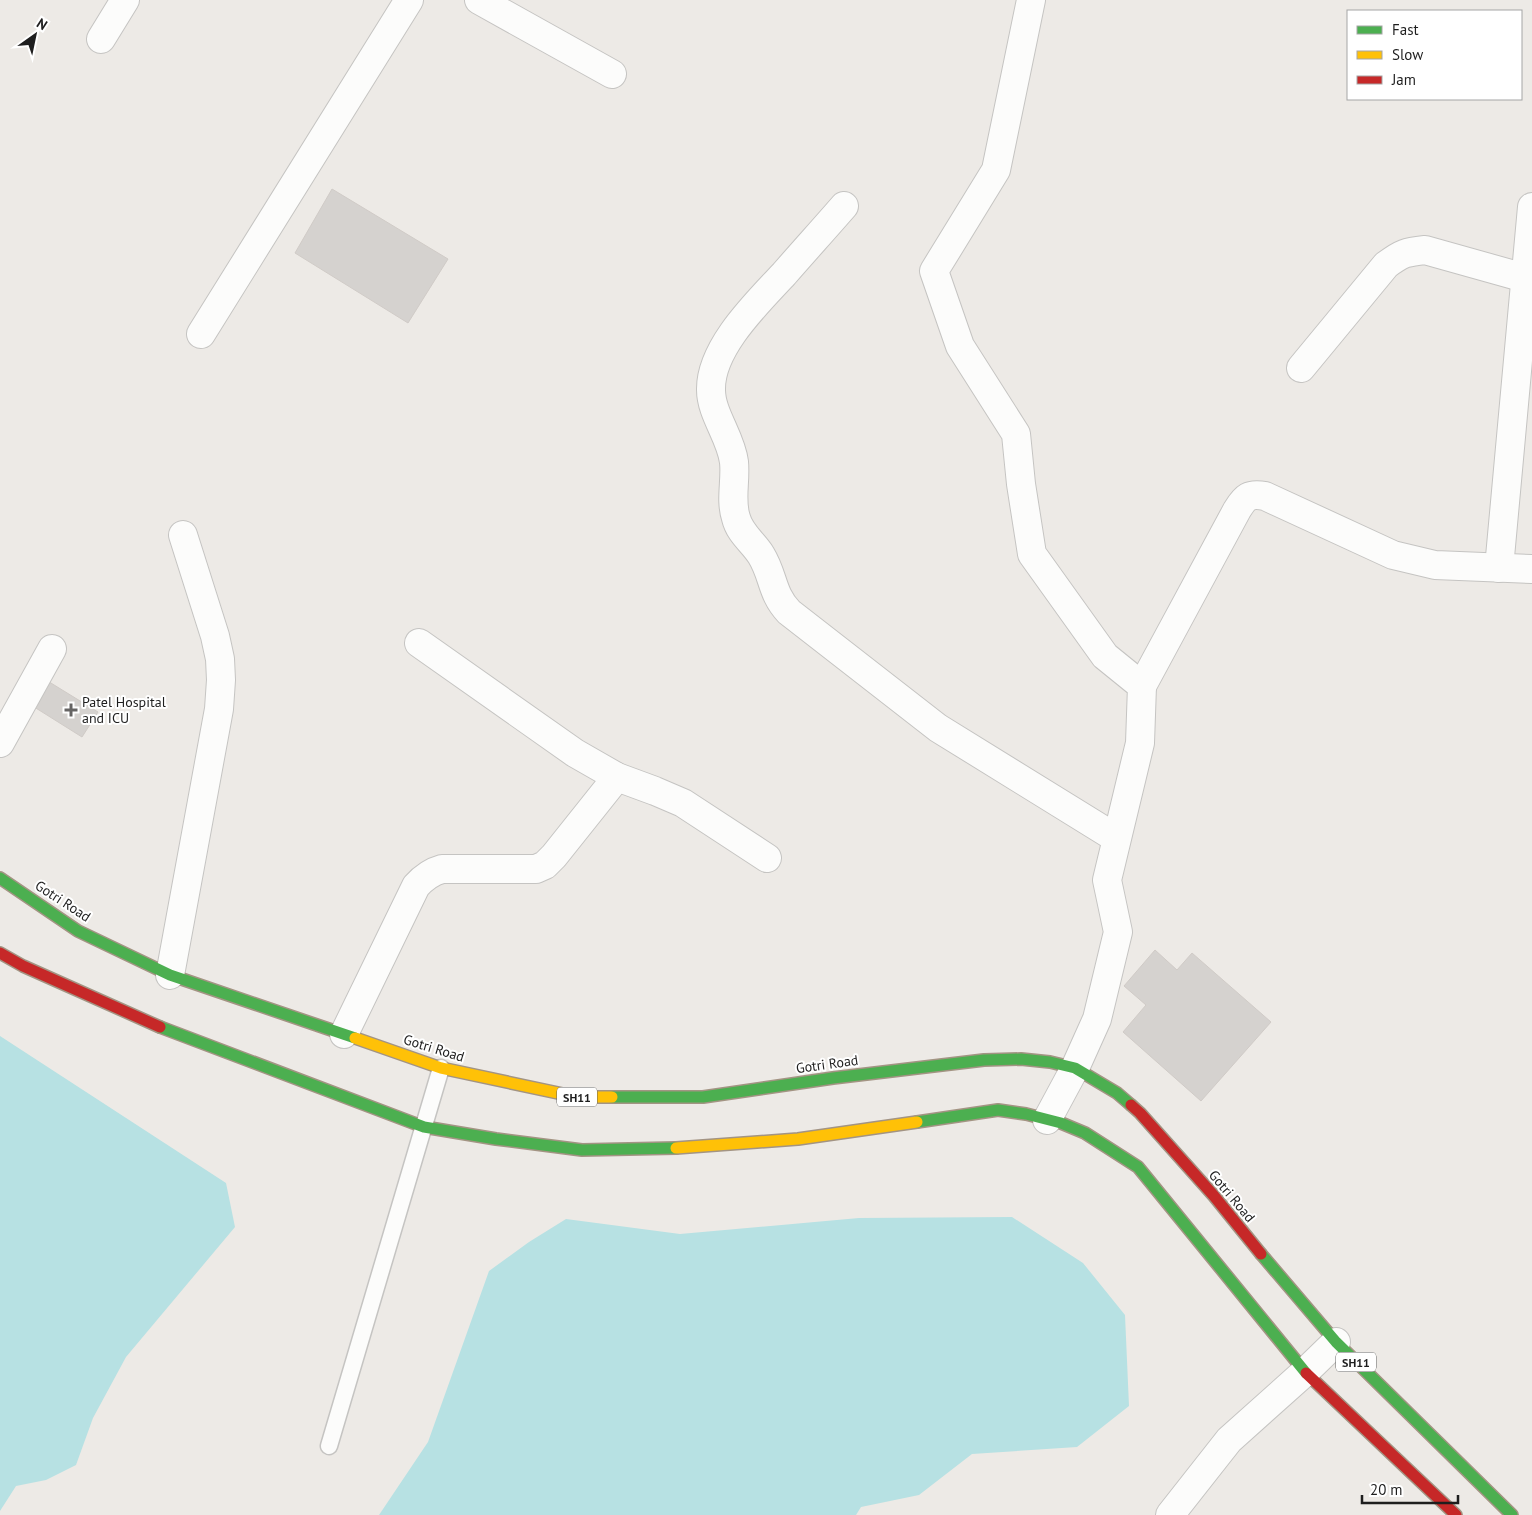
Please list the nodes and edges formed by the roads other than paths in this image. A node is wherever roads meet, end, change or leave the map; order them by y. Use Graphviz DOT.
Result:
graph roads {
  1 [pos="125,0"];
  2 [pos="409,0"];
  3 [pos="479,0"];
  4 [pos="1031,0"];
  5 [pos="101,39"];
  6 [pos="612,74"];
  7 [pos="844,206"];
  8 [pos="1532,207"];
  9 [pos="1525,278"];
  10 [pos="201,334"];
  11 [pos="1301,368"];
  12 [pos="183,535"];
  13 [pos="1514,568"];
  14 [pos="419,643"];
  15 [pos="52,649"];
  16 [pos="1142,686"];
  17 [pos="0,743"];
  18 [pos="618,777"];
  19 [pos="1116,838"];
  20 [pos="767,858"];
  21 [pos="0,878"];
  22 [pos="0,953"];
  23 [pos="170,975"];
  24 [pos="344,1034"];
  25 [pos="441,1068"];
  26 [pos="1075,1068"];
  27 [pos="1047,1120"];
  28 [pos="424,1127"];
  29 [pos="1336,1342"];
  30 [pos="1306,1372"];
  31 [pos="329,1446"];
  32 [pos="1170,1515"];
  33 [pos="1456,1515"];
  34 [pos="1512,1515"];
  1 -- 5 [label="street"];
  2 -- 10 [label="street"];
  3 -- 6 [label="street"];
  4 -- 16 [label="street"];
  7 -- 19 [label="street"];
  8 -- 9 [label="street"];
  9 -- 11 [label="street"];
  9 -- 13 [label="street"];
  12 -- 23 [label="street"];
  13 -- 16 [label="street"];
  14 -- 18 [label="street"];
  15 -- 17 [label="street"];
  16 -- 19 [label="street"];
  18 -- 20 [label="street"];
  18 -- 24 [label="street"];
  19 -- 26 [label="street"];
  21 -- 23 [label="main road, Gotri Road / SH11"];
  22 -- 28 [label="main road"];
  23 -- 24 [label="main road, Gotri Road / SH11"];
  24 -- 25 [label="main road, Gotri Road / SH11"];
  25 -- 26 [label="main road, Gotri Road / SH11"];
  25 -- 28 [label="lane"];
  26 -- 27 [label="street"];
  26 -- 29 [label="main road, Gotri Road / SH11"];
  27 -- 28 [label="main road"];
  27 -- 30 [label="main road"];
  28 -- 31 [label="lane"];
  29 -- 30 [label="street"];
  29 -- 34 [label="main road, Gotri Road / SH11"];
  30 -- 32 [label="street"];
  30 -- 33 [label="main road"];
}
